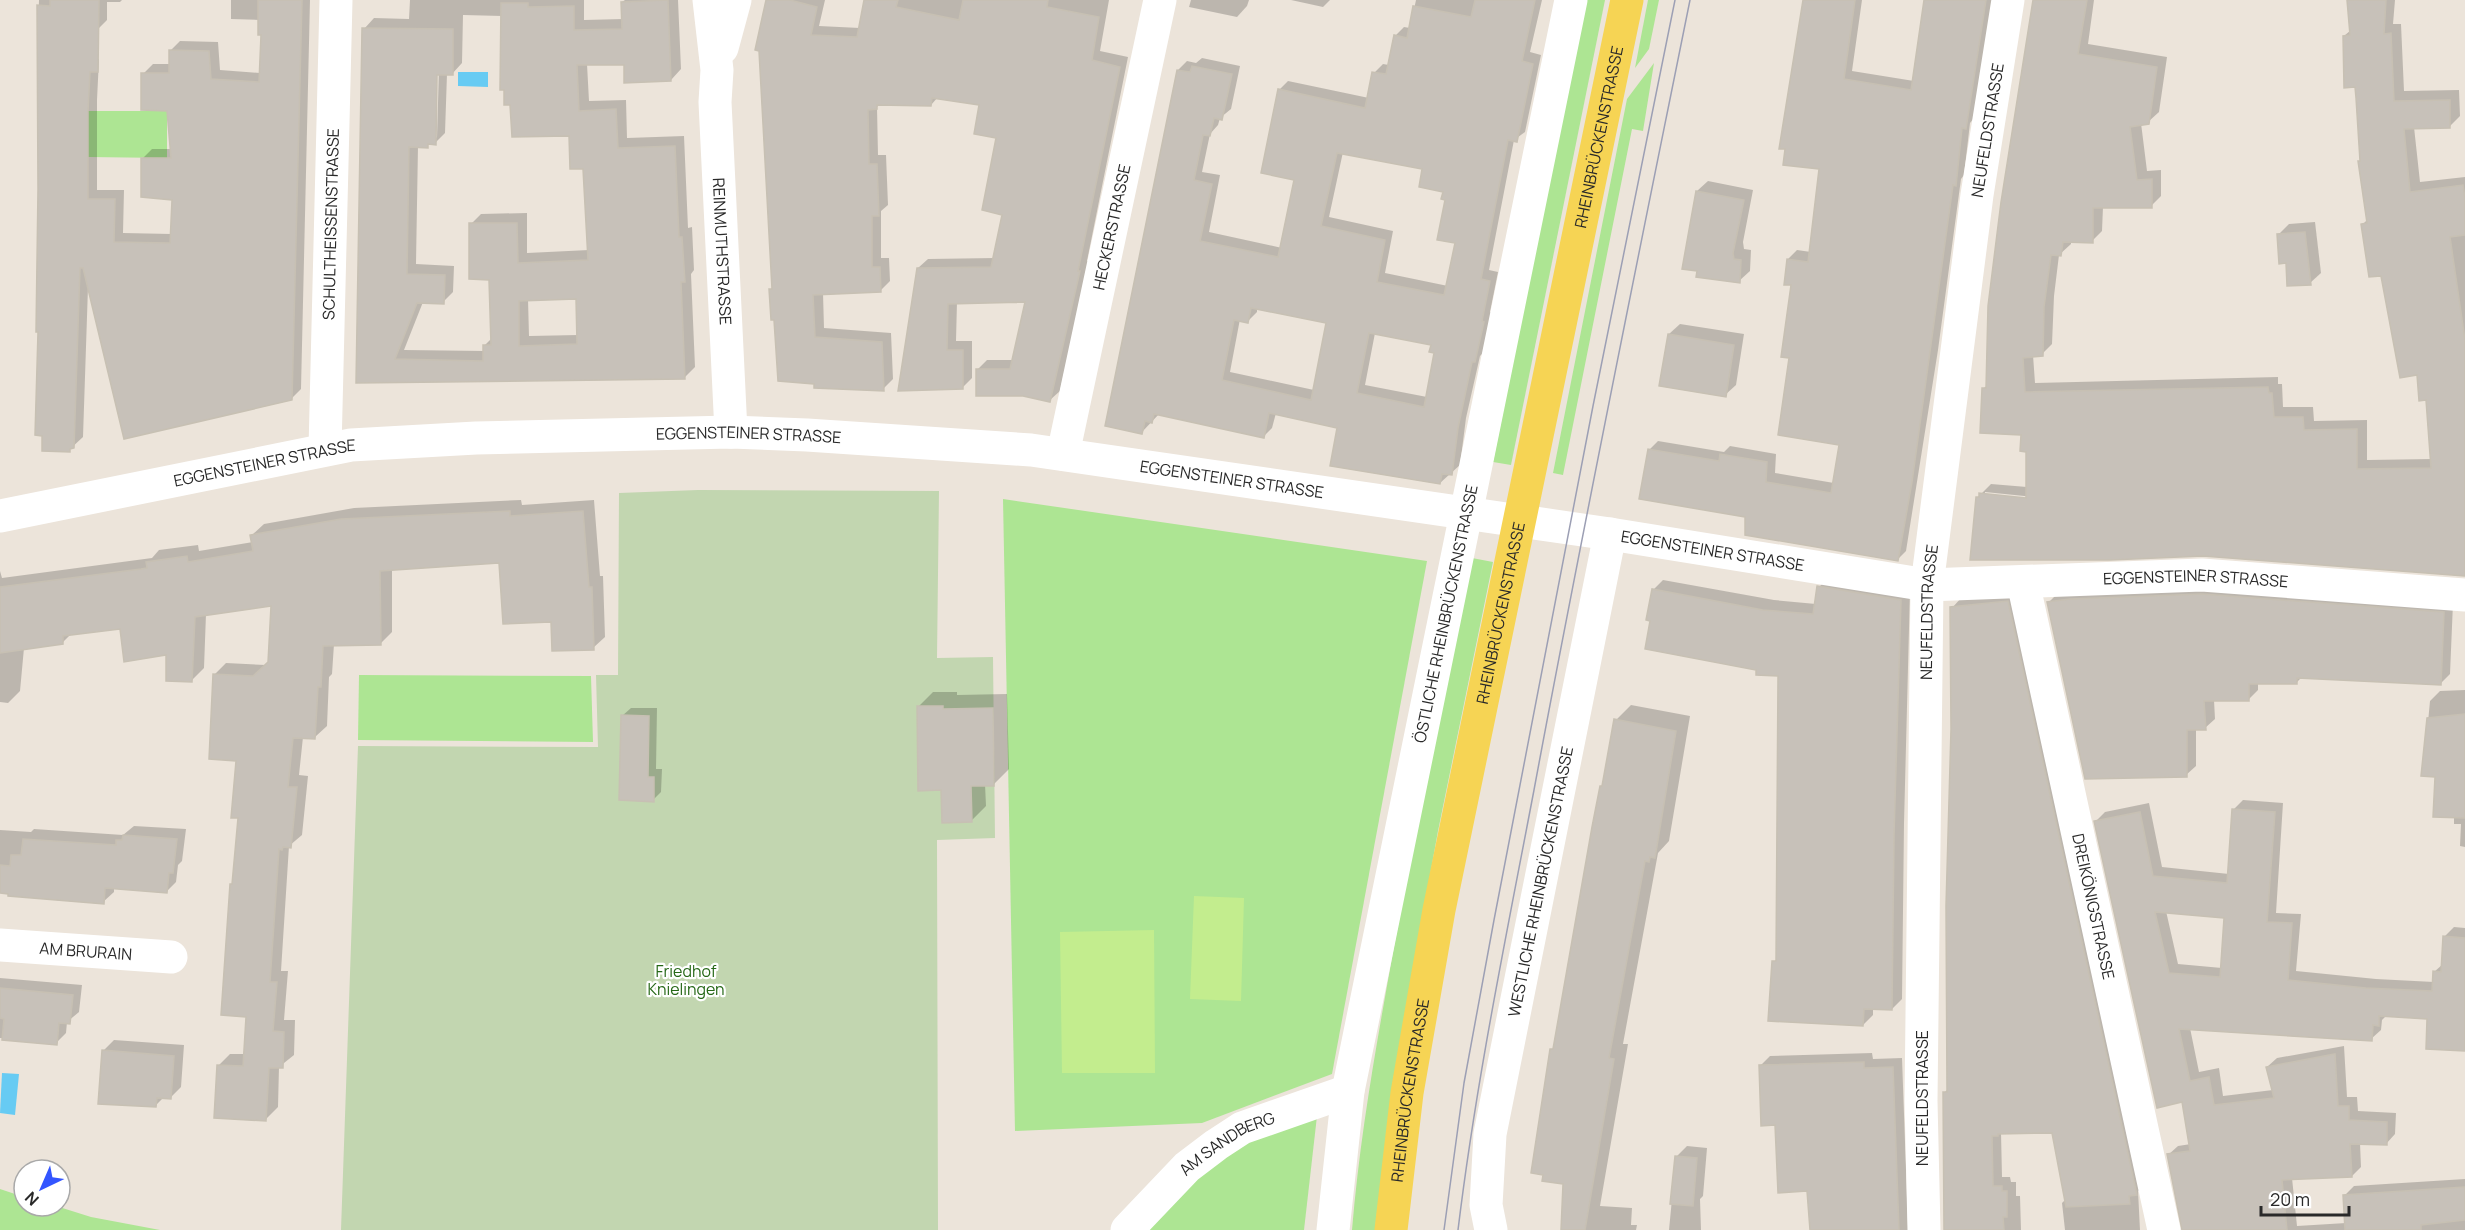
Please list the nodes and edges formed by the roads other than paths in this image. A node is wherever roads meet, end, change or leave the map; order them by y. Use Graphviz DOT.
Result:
graph roads {
  1 [pos="336,0"];
  2 [pos="709,0"];
  3 [pos="735,0"];
  4 [pos="1160,0"];
  5 [pos="1571,0"];
  6 [pos="1628,0"];
  7 [pos="2008,0"];
  8 [pos="717,70"];
  9 [pos="731,432"];
  10 [pos="325,448"];
  11 [pos="1063,454"];
  12 [pos="1467,514"];
  13 [pos="0,516"];
  14 [pos="1520,521"];
  15 [pos="1610,534"];
  16 [pos="2023,582"];
  17 [pos="1927,585"];
  18 [pos="2465,595"];
  19 [pos="0,945"];
  20 [pos="171,957"];
  21 [pos="1348,1091"];
  22 [pos="1127,1230"];
  23 [pos="1333,1230"];
  24 [pos="1391,1230"];
  25 [pos="1491,1230"];
  26 [pos="1924,1230"];
  27 [pos="2164,1230"];
  1 -- 10 [label="street, SCHULTHEISSENSTRASSE"];
  2 -- 8 [label="street, REINMUTHSTRASSE"];
  3 -- 8 [label="street, REINMUTHSTRASSE"];
  4 -- 11 [label="street, HECKERSTRASSE"];
  5 -- 12 [label="street, ÖSTLICHE RHEINBRÜCKENSTRASSE"];
  6 -- 14 [label="main road, RHEINBRÜCKENSTRASSE"];
  7 -- 17 [label="street, NEUFELDSTRASSE"];
  8 -- 9 [label="street, REINMUTHSTRASSE"];
  9 -- 10 [label="street, EGGENSTEINER STRASSE"];
  9 -- 11 [label="street, EGGENSTEINER STRASSE"];
  10 -- 13 [label="street, EGGENSTEINER STRASSE"];
  11 -- 12 [label="street, EGGENSTEINER STRASSE"];
  12 -- 14 [label="street, EGGENSTEINER STRASSE"];
  12 -- 21 [label="street, ÖSTLICHE RHEINBRÜCKENSTRASSE"];
  14 -- 15 [label="street, EGGENSTEINER STRASSE"];
  14 -- 24 [label="main road, RHEINBRÜCKENSTRASSE"];
  15 -- 17 [label="street, EGGENSTEINER STRASSE"];
  15 -- 25 [label="street, WESTLICHE RHEINBRÜCKENSTRASSE"];
  16 -- 17 [label="street, EGGENSTEINER STRASSE"];
  16 -- 18 [label="street, EGGENSTEINER STRASSE"];
  16 -- 27 [label="street, DREIKÖNIGSTRASSE"];
  17 -- 26 [label="street, NEUFELDSTRASSE"];
  19 -- 20 [label="street, AM BRURAIN"];
  21 -- 22 [label="street, AM SANDBERG"];
  21 -- 23 [label="street, ÖSTLICHE RHEINBRÜCKENSTRASSE"];
}
